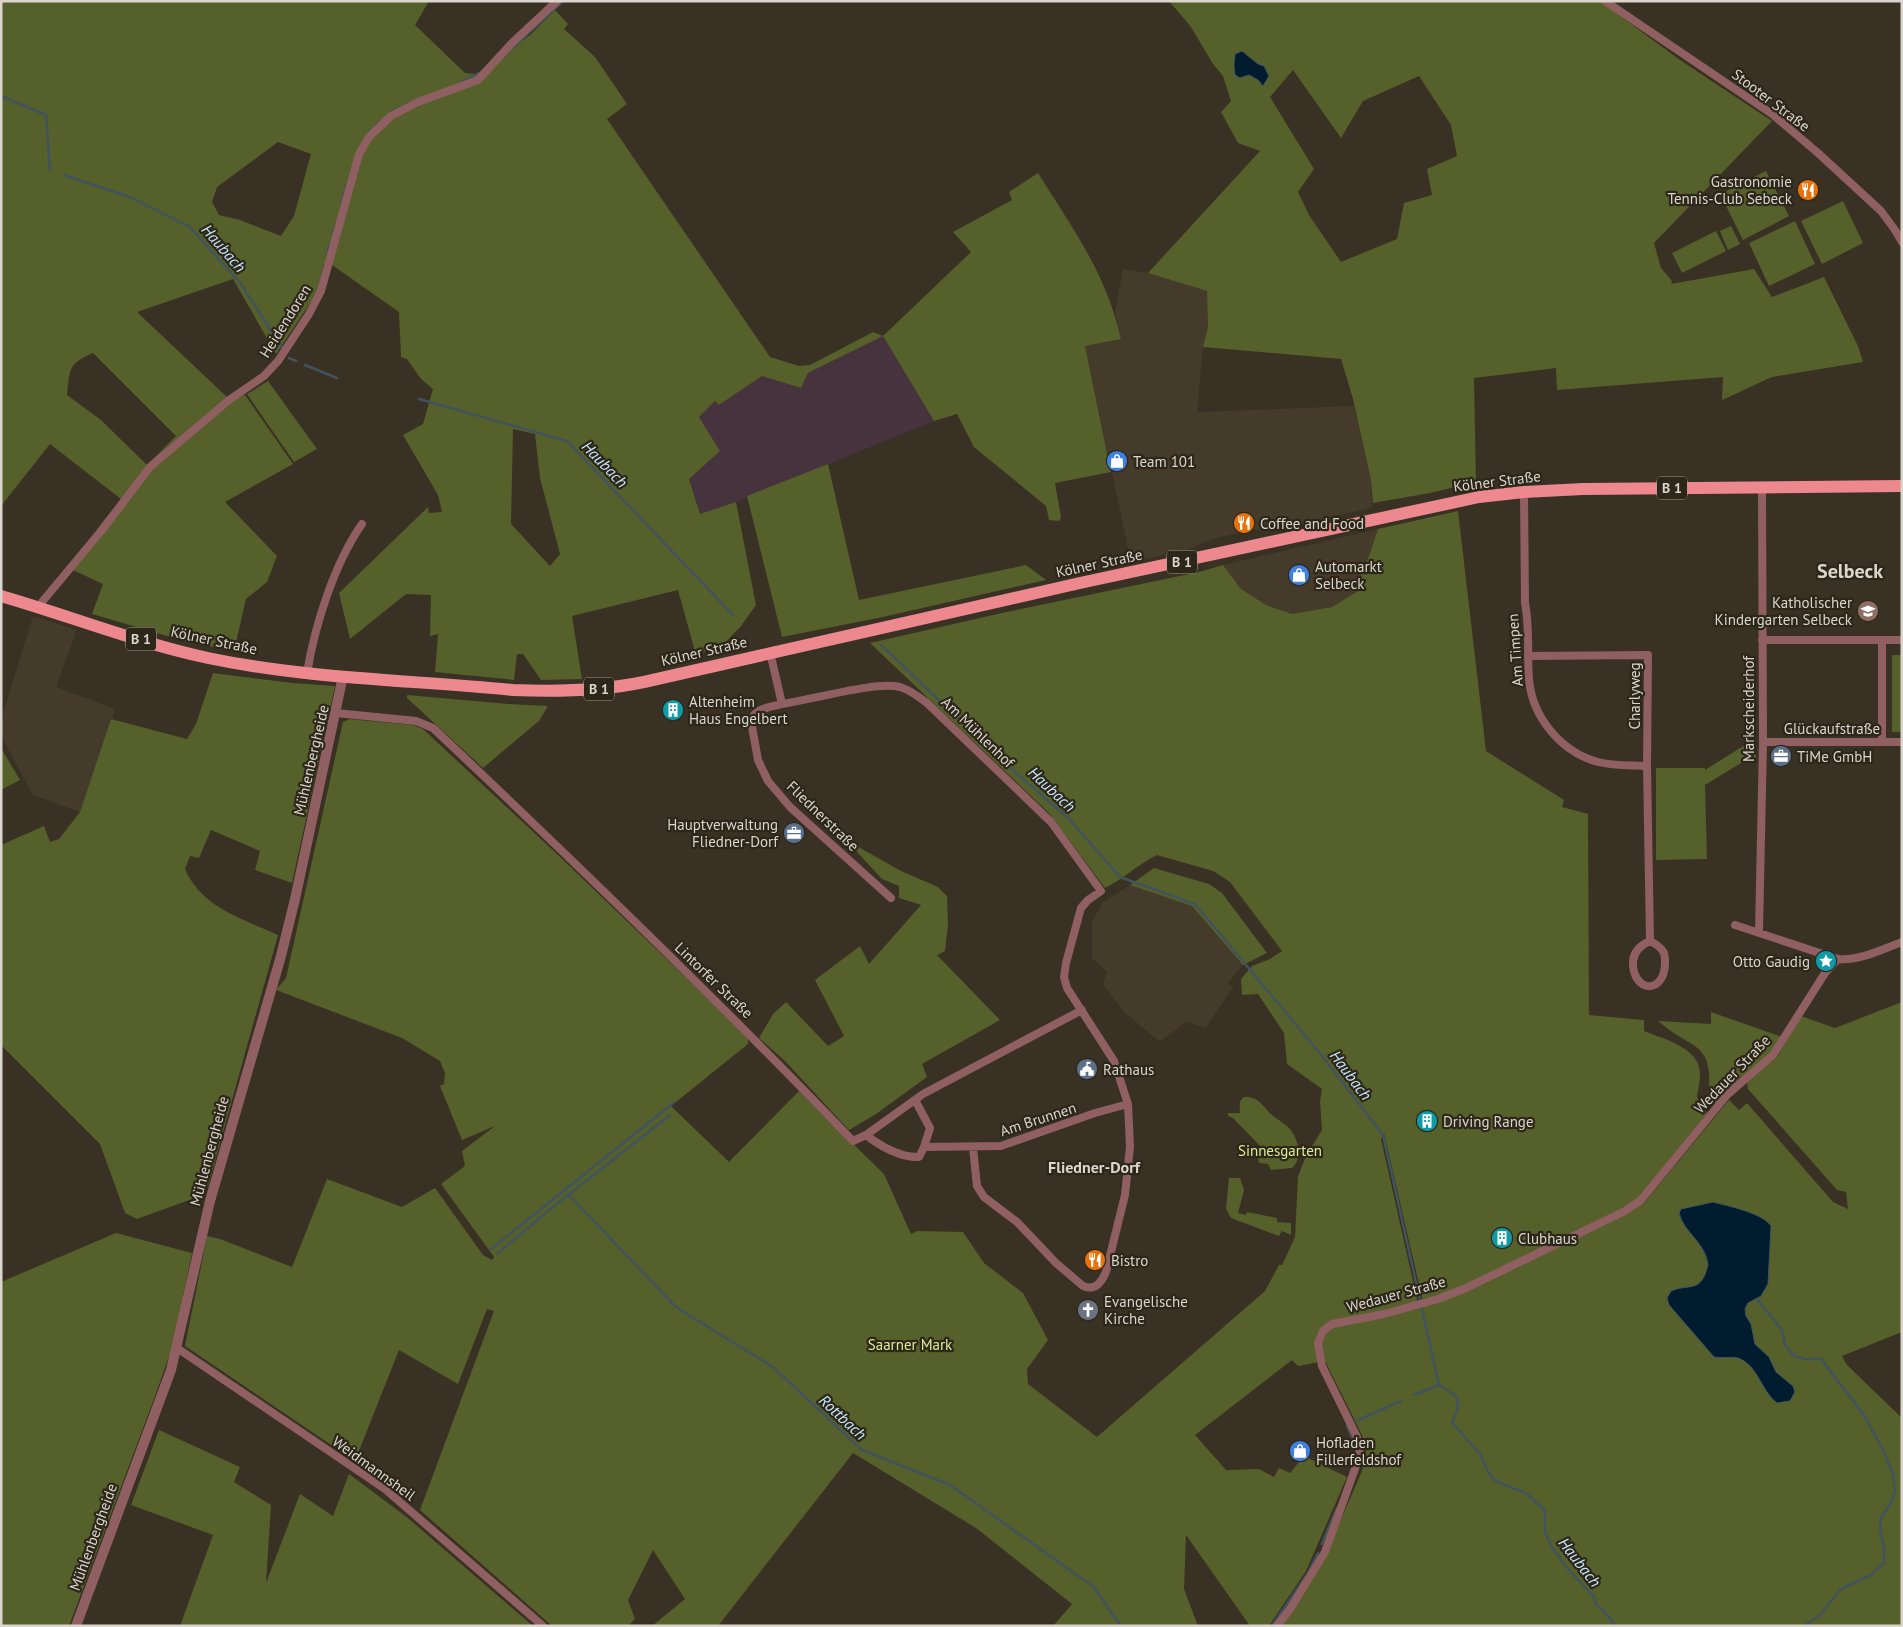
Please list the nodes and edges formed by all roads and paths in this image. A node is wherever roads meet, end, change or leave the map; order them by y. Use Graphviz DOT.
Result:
graph roads {
  1 [pos="557,1"];
  2 [pos="1605,1"];
  3 [pos="1902,242"];
  4 [pos="1902,486"];
  5 [pos="1762,488"];
  6 [pos="1524,492"];
  7 [pos="362,524"];
  8 [pos="1,596"];
  9 [pos="40,607"];
  10 [pos="1762,640"];
  11 [pos="1882,640"];
  12 [pos="1902,640"];
  13 [pos="770,652"];
  14 [pos="1529,656"];
  15 [pos="307,673"];
  16 [pos="343,676"];
  17 [pos="782,704"];
  18 [pos="336,713"];
  19 [pos="1763,742"];
  20 [pos="1882,742"];
  21 [pos="1902,742"];
  22 [pos="1647,766"];
  23 [pos="891,898"];
  24 [pos="1736,925"];
  25 [pos="1759,931"];
  26 [pos="1650,941"];
  27 [pos="1902,942"];
  28 [pos="1838,959"];
  29 [pos="1082,1010"];
  30 [pos="915,1100"];
  31 [pos="1128,1104"];
  32 [pos="866,1135"];
  33 [pos="924,1147"];
  34 [pos="973,1148"];
  35 [pos="177,1348"];
  36 [pos="76,1626"];
  37 [pos="543,1626"];
  38 [pos="1277,1626"];
  1 -- 9 [label="street, Heidendoren"];
  2 -- 3 [label="street, Stooter Straße"];
  4 -- 5 [label="main road, Kölner Straße / B 1"];
  5 -- 6 [label="main road, Kölner Straße / B 1"];
  5 -- 10 [label="street, Markscheiderhof"];
  6 -- 13 [label="main road, Kölner Straße / B 1"];
  6 -- 14 [label="street, Am Timpen"];
  7 -- 15 [label="street"];
  8 -- 9 [label="main road, Kölner Straße / B 1"];
  9 -- 15 [label="main road, Kölner Straße / B 1"];
  10 -- 11 [label="street"];
  10 -- 19 [label="street, Markscheiderhof"];
  11 -- 12 [label="street"];
  11 -- 20 [label="street"];
  13 -- 16 [label="main road, Kölner Straße / B 1"];
  13 -- 17 [label="street"];
  14 -- 22 [label="street, Am Timpen"];
  14 -- 22 [label="street, Charlyweg"];
  15 -- 16 [label="main road, Kölner Straße / B 1"];
  16 -- 18 [label="street, Mühlenbergheide"];
  17 -- 23 [label="street, Fliednerstraße"];
  17 -- 29 [label="street, Am Mühlenhof"];
  18 -- 32 [label="street, Lintorfer Straße"];
  18 -- 35 [label="street, Mühlenbergheide"];
  19 -- 20 [label="street, Glückaufstraße"];
  19 -- 25 [label="street, Markscheiderhof"];
  20 -- 21 [label="street, Glückaufstraße"];
  22 -- 26 [label="street"];
  24 -- 25 [label="street"];
  25 -- 28 [label="street"];
  26 -- 26 [label="street"];
  27 -- 28 [label="street"];
  28 -- 38 [label="street, Wedauer Straße"];
  29 -- 30 [label="street"];
  29 -- 31 [label="street, Am Mühlenhof"];
  30 -- 32 [label="street"];
  30 -- 33 [label="street"];
  31 -- 34 [label="street, Am Brunnen"];
  31 -- 34 [label="street, Am Mühlenhof"];
  32 -- 33 [label="street, Am Brunnen"];
  33 -- 34 [label="street, Am Brunnen"];
  35 -- 36 [label="street, Mühlenbergheide"];
  35 -- 37 [label="street, Weidmannsheil"];
}
